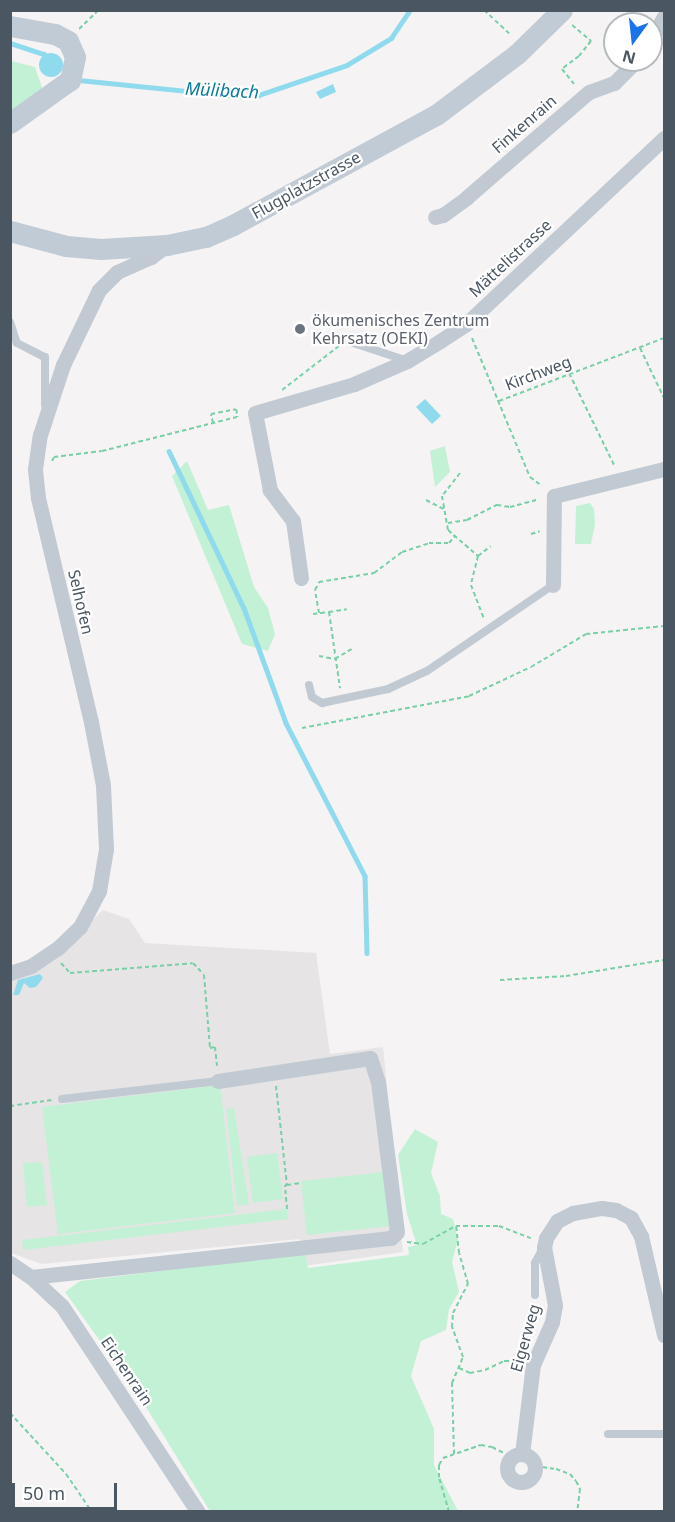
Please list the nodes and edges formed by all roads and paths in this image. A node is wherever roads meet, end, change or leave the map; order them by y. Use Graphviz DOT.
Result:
graph roads {
  1 [pos="99,10"];
  2 [pos="484,10"];
  3 [pos="560,12"];
  4 [pos="10,26"];
  5 [pos="68,41"];
  6 [pos="524,47"];
  7 [pos="625,72"];
  8 [pos="572,82"];
  9 [pos="10,123"];
  10 [pos="664,138"];
  11 [pos="435,217"];
  12 [pos="10,231"];
  13 [pos="167,245"];
  14 [pos="10,322"];
  15 [pos="466,324"];
  16 [pos="664,338"];
  17 [pos="346,340"];
  18 [pos="640,348"];
  19 [pos="407,361"];
  20 [pos="569,373"];
  21 [pos="274,395"];
  22 [pos="664,398"];
  23 [pos="498,401"];
  24 [pos="255,413"];
  25 [pos="45,416"];
  26 [pos="238,417"];
  27 [pos="213,423"];
  28 [pos="54,457"];
  29 [pos="664,469"];
  30 [pos="460,473"];
  31 [pos="622,480"];
  32 [pos="554,496"];
  33 [pos="426,500"];
  34 [pos="444,509"];
  35 [pos="446,523"];
  36 [pos="455,536"];
  37 [pos="491,546"];
  38 [pos="478,556"];
  39 [pos="301,578"];
  40 [pos="553,585"];
  41 [pos="347,609"];
  42 [pos="329,612"];
  43 [pos="319,613"];
  44 [pos="313,614"];
  45 [pos="664,626"];
  46 [pos="488,630"];
  47 [pos="353,648"];
  48 [pos="319,656"];
  49 [pos="335,659"];
  50 [pos="309,685"];
  51 [pos="342,700"];
  52 [pos="302,728"];
  53 [pos="58,948"];
  54 [pos="664,960"];
  55 [pos="10,973"];
  56 [pos="500,980"];
  57 [pos="274,1072"];
  58 [pos="218,1081"];
  59 [pos="62,1099"];
  60 [pos="10,1106"];
  61 [pos="301,1183"];
  62 [pos="287,1185"];
  63 [pos="287,1209"];
  64 [pos="456,1227"];
  65 [pos="397,1232"];
  66 [pos="544,1246"];
  67 [pos="10,1263"];
  68 [pos="31,1277"];
  69 [pos="535,1295"];
  70 [pos="664,1335"];
  71 [pos="533,1365"];
  72 [pos="459,1368"];
  73 [pos="10,1413"];
  74 [pos="608,1434"];
  75 [pos="664,1434"];
  76 [pos="454,1454"];
  77 [pos="516,1456"];
  78 [pos="535,1466"];
  79 [pos="92,1512"];
  80 [pos="198,1512"];
  81 [pos="449,1512"];
  82 [pos="577,1512"];
  1 -- 5 [label="path"];
  2 -- 6 [label="path"];
  3 -- 6 [label="street, Flugplatzstrasse"];
  3 -- 8 [label="path"];
  4 -- 5 [label="street"];
  5 -- 9 [label="street"];
  6 -- 13 [label="street, Flugplatzstrasse"];
  7 -- 11 [label="street, Finkenrain"];
  10 -- 15 [label="street, Mättelistrasse"];
  12 -- 13 [label="street, Flugplatzstrasse"];
  13 -- 25 [label="street, Selhofen"];
  14 -- 25 [label="lane"];
  15 -- 19 [label="street, Mättelistrasse"];
  15 -- 23 [label="path, Kirchweg"];
  16 -- 18 [label="path, Kirchweg"];
  17 -- 19 [label="lane"];
  17 -- 21 [label="path"];
  18 -- 20 [label="path, Kirchweg"];
  18 -- 22 [label="path"];
  19 -- 24 [label="street, Mättelistrasse"];
  20 -- 23 [label="path, Kirchweg"];
  20 -- 31 [label="path"];
  23 -- 32 [label="path"];
  24 -- 26 [label="path"];
  24 -- 39 [label="street"];
  25 -- 53 [label="street, Selhofen"];
  26 -- 27 [label="path"];
  26 -- 27 [label="path"];
  27 -- 28 [label="path"];
  29 -- 31 [label="street"];
  30 -- 34 [label="path"];
  31 -- 32 [label="street"];
  32 -- 35 [label="path"];
  32 -- 40 [label="street"];
  33 -- 34 [label="path"];
  34 -- 35 [label="path"];
  35 -- 36 [label="path"];
  36 -- 38 [label="path"];
  36 -- 43 [label="path"];
  37 -- 38 [label="path"];
  38 -- 46 [label="path"];
  40 -- 46 [label="lane"];
  41 -- 42 [label="path"];
  42 -- 43 [label="path"];
  42 -- 49 [label="path"];
  43 -- 44 [label="path"];
  45 -- 52 [label="path"];
  46 -- 51 [label="lane"];
  47 -- 49 [label="path"];
  48 -- 49 [label="path"];
  49 -- 51 [label="path"];
  50 -- 51 [label="lane"];
  53 -- 55 [label="street, Selhofen"];
  53 -- 58 [label="path"];
  54 -- 56 [label="path"];
  57 -- 58 [label="street"];
  57 -- 62 [label="path"];
  57 -- 65 [label="street"];
  58 -- 59 [label="lane"];
  59 -- 60 [label="path"];
  61 -- 62 [label="path"];
  62 -- 63 [label="path"];
  64 -- 65 [label="path"];
  64 -- 66 [label="path"];
  64 -- 72 [label="path"];
  65 -- 68 [label="street"];
  66 -- 69 [label="lane"];
  66 -- 70 [label="street"];
  66 -- 71 [label="street, Eigerweg"];
  67 -- 68 [label="street, Eichenrain"];
  68 -- 80 [label="street, Eichenrain"];
  71 -- 72 [label="path"];
  71 -- 77 [label="street, Eigerweg"];
  72 -- 76 [label="path"];
  73 -- 79 [label="path"];
  74 -- 75 [label="lane"];
  76 -- 77 [label="path"];
  76 -- 81 [label="path"];
  77 -- 78 [label="street"];
  77 -- 78 [label="street, Eigerweg"];
  78 -- 82 [label="path"];
}
